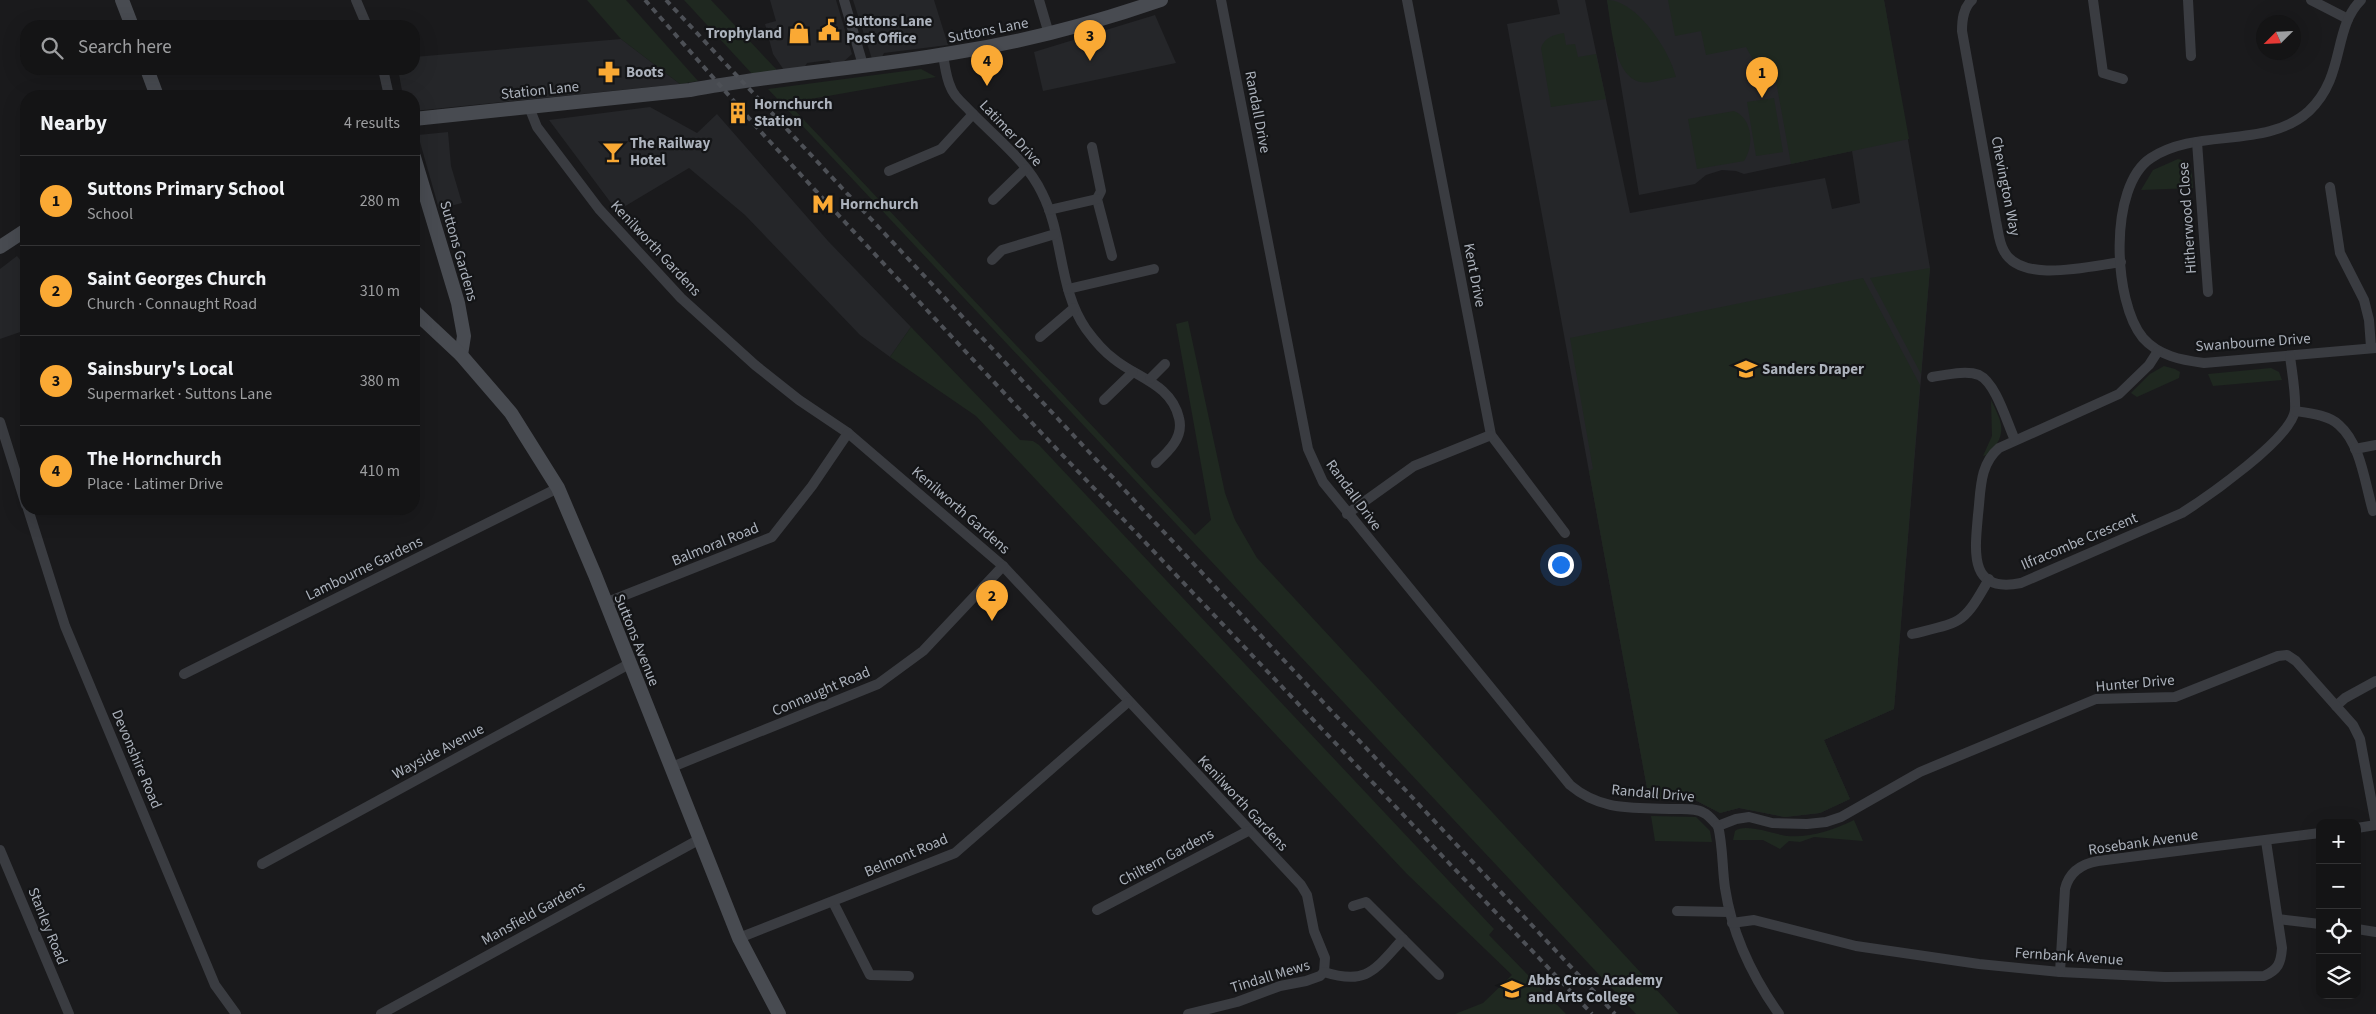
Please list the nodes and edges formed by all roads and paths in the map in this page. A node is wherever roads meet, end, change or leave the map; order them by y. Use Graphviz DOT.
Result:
graph roads {
  1 [pos="122,0"];
  2 [pos="356,0"];
  3 [pos="844,0"];
  4 [pos="1039,0"];
  5 [pos="1161,0"];
  6 [pos="1222,0"];
  7 [pos="1407,0"];
  8 [pos="2093,0"];
  9 [pos="2188,0"];
  10 [pos="2311,0"];
  11 [pos="2361,0"];
  12 [pos="1967,1"];
  13 [pos="2348,19"];
  14 [pos="130,20"];
  15 [pos="364,20"];
  16 [pos="1049,34"];
  17 [pos="943,55"];
  18 [pos="2191,56"];
  19 [pos="863,64"];
  20 [pos="149,75"];
  21 [pos="384,75"];
  22 [pos="788,77"];
  23 [pos="2122,79"];
  24 [pos="155,90"];
  25 [pos="388,90"];
  26 [pos="529,107"];
  27 [pos="974,114"];
  28 [pos="420,118"];
  29 [pos="2197,142"];
  30 [pos="1092,147"];
  31 [pos="1026,169"];
  32 [pos="889,171"];
  33 [pos="420,177"];
  34 [pos="2330,188"];
  35 [pos="1097,199"];
  36 [pos="993,200"];
  37 [pos="1049,210"];
  38 [pos="20,234"];
  39 [pos="1055,234"];
  40 [pos="0,247"];
  41 [pos="1112,256"];
  42 [pos="992,260"];
  43 [pos="2121,262"];
  44 [pos="1154,269"];
  45 [pos="1068,289"];
  46 [pos="2208,292"];
  47 [pos="1074,308"];
  48 [pos="420,321"];
  49 [pos="1040,337"];
  50 [pos="2373,347"];
  51 [pos="2158,352"];
  52 [pos="461,355"];
  53 [pos="2290,356"];
  54 [pos="1165,364"];
  55 [pos="1133,372"];
  56 [pos="1932,377"];
  57 [pos="1150,379"];
  58 [pos="1104,400"];
  59 [pos="2295,411"];
  60 [pos="0,422"];
  61 [pos="848,433"];
  62 [pos="1491,435"];
  63 [pos="2015,440"];
  64 [pos="2376,445"];
  65 [pos="2355,448"];
  66 [pos="1156,463"];
  67 [pos="20,486"];
  68 [pos="558,488"];
  69 [pos="2372,511"];
  70 [pos="1347,514"];
  71 [pos="30,515"];
  72 [pos="1565,533"];
  73 [pos="1003,566"];
  74 [pos="1988,579"];
  75 [pos="605,603"];
  76 [pos="1912,634"];
  77 [pos="629,664"];
  78 [pos="184,674"];
  79 [pos="2376,681"];
  80 [pos="1128,702"];
  81 [pos="2336,706"];
  82 [pos="672,767"];
  83 [pos="2376,825"];
  84 [pos="1718,826"];
  85 [pos="2361,827"];
  86 [pos="1248,831"];
  87 [pos="2316,834"];
  88 [pos="700,839"];
  89 [pos="2266,840"];
  90 [pos="0,850"];
  91 [pos="262,864"];
  92 [pos="833,902"];
  93 [pos="1353,906"];
  94 [pos="1097,910"];
  95 [pos="1677,911"];
  96 [pos="1729,912"];
  97 [pos="2278,919"];
  98 [pos="1732,923"];
  99 [pos="2316,924"];
  100 [pos="2361,930"];
  101 [pos="2376,932"];
  102 [pos="740,938"];
  103 [pos="1403,939"];
  104 [pos="1324,972"];
  105 [pos="2060,972"];
  106 [pos="1439,975"];
  107 [pos="909,976"];
  108 [pos="68,1014"];
  109 [pos="236,1014"];
  110 [pos="381,1014"];
  111 [pos="779,1014"];
  112 [pos="1188,1014"];
  113 [pos="1779,1014"];
  1 -- 14 [label="street"];
  2 -- 15 [label="street"];
  3 -- 19 [label="street"];
  4 -- 16 [label="street"];
  5 -- 16 [label="street, Suttons Lane"];
  6 -- 70 [label="street, Randall Drive"];
  7 -- 62 [label="street, Kent Drive"];
  8 -- 23 [label="street"];
  9 -- 18 [label="street"];
  10 -- 13 [label="street"];
  11 -- 13 [label="street, Swanbourne Drive"];
  12 -- 43 [label="street, Chevington Way"];
  13 -- 29 [label="street, Swanbourne Drive"];
  16 -- 17 [label="street, Suttons Lane"];
  17 -- 19 [label="street, Suttons Lane"];
  17 -- 27 [label="street, Latimer Drive"];
  19 -- 22 [label="street, Suttons Lane"];
  20 -- 24 [label="street"];
  21 -- 25 [label="street"];
  22 -- 26 [label="street, Station Lane"];
  26 -- 28 [label="street, Station Lane"];
  26 -- 61 [label="street, Kenilworth Gardens"];
  27 -- 31 [label="street, Latimer Drive"];
  27 -- 32 [label="street"];
  29 -- 43 [label="street, Swanbourne Drive"];
  29 -- 46 [label="street, Hitherwood Close"];
  30 -- 35 [label="street"];
  31 -- 36 [label="street"];
  31 -- 37 [label="street, Latimer Drive"];
  33 -- 52 [label="street, Suttons Gardens"];
  34 -- 50 [label="street"];
  35 -- 37 [label="street"];
  35 -- 41 [label="street"];
  37 -- 39 [label="street, Latimer Drive"];
  38 -- 40 [label="street"];
  39 -- 42 [label="street"];
  39 -- 45 [label="street, Latimer Drive"];
  43 -- 51 [label="street, Swanbourne Drive"];
  44 -- 45 [label="street"];
  45 -- 47 [label="street, Latimer Drive"];
  47 -- 49 [label="street"];
  47 -- 55 [label="street, Latimer Drive"];
  48 -- 52 [label="street, Suttons Avenue"];
  50 -- 53 [label="street, Swanbourne Drive"];
  51 -- 53 [label="street, Swanbourne Drive"];
  51 -- 63 [label="street"];
  52 -- 68 [label="street, Suttons Avenue"];
  53 -- 59 [label="street"];
  54 -- 57 [label="street"];
  55 -- 57 [label="street, Latimer Drive"];
  55 -- 58 [label="street"];
  56 -- 63 [label="street"];
  57 -- 66 [label="street, Latimer Drive"];
  59 -- 65 [label="street"];
  59 -- 74 [label="street, Ilfracombe Crescent"];
  60 -- 67 [label="street"];
  61 -- 73 [label="street, Kenilworth Gardens"];
  61 -- 75 [label="street, Balmoral Road"];
  62 -- 70 [label="street"];
  62 -- 72 [label="street, Kent Drive"];
  63 -- 74 [label="street"];
  64 -- 65 [label="street"];
  65 -- 69 [label="street"];
  68 -- 75 [label="street, Suttons Avenue"];
  68 -- 78 [label="street, Lambourne Gardens"];
  70 -- 84 [label="street, Randall Drive"];
  71 -- 109 [label="street, Devonshire Road"];
  73 -- 80 [label="street, Kenilworth Gardens"];
  73 -- 82 [label="street, Connaught Road"];
  74 -- 76 [label="street"];
  75 -- 77 [label="street, Suttons Avenue"];
  77 -- 82 [label="street, Suttons Avenue"];
  77 -- 91 [label="street, Wayside Avenue"];
  79 -- 81 [label="street"];
  80 -- 86 [label="street, Kenilworth Gardens"];
  80 -- 92 [label="street, Belmont Road"];
  81 -- 83 [label="street, Hunter Drive"];
  81 -- 84 [label="street, Hunter Drive"];
  82 -- 88 [label="street, Suttons Avenue"];
  83 -- 85 [label="street"];
  84 -- 96 [label="street"];
  86 -- 94 [label="street, Chiltern Gardens"];
  86 -- 104 [label="street, Kenilworth Gardens"];
  87 -- 89 [label="street, Rosebank Avenue"];
  88 -- 102 [label="street, Suttons Avenue"];
  88 -- 110 [label="street, Mansfield Gardens"];
  89 -- 97 [label="street, Fernbank Avenue"];
  89 -- 105 [label="street, Rosebank Avenue"];
  90 -- 108 [label="street, Stanley Road"];
  92 -- 102 [label="street, Belmont Road"];
  92 -- 107 [label="street"];
  93 -- 103 [label="street"];
  95 -- 96 [label="street"];
  96 -- 98 [label="street"];
  97 -- 99 [label="street"];
  97 -- 105 [label="street, Fernbank Avenue"];
  98 -- 105 [label="street, Fernbank Avenue"];
  98 -- 113 [label="street"];
  100 -- 101 [label="street"];
  102 -- 111 [label="street, Suttons Avenue"];
  103 -- 104 [label="street, Tindall Mews"];
  103 -- 106 [label="street"];
  104 -- 112 [label="street, Tindall Mews"];
}
